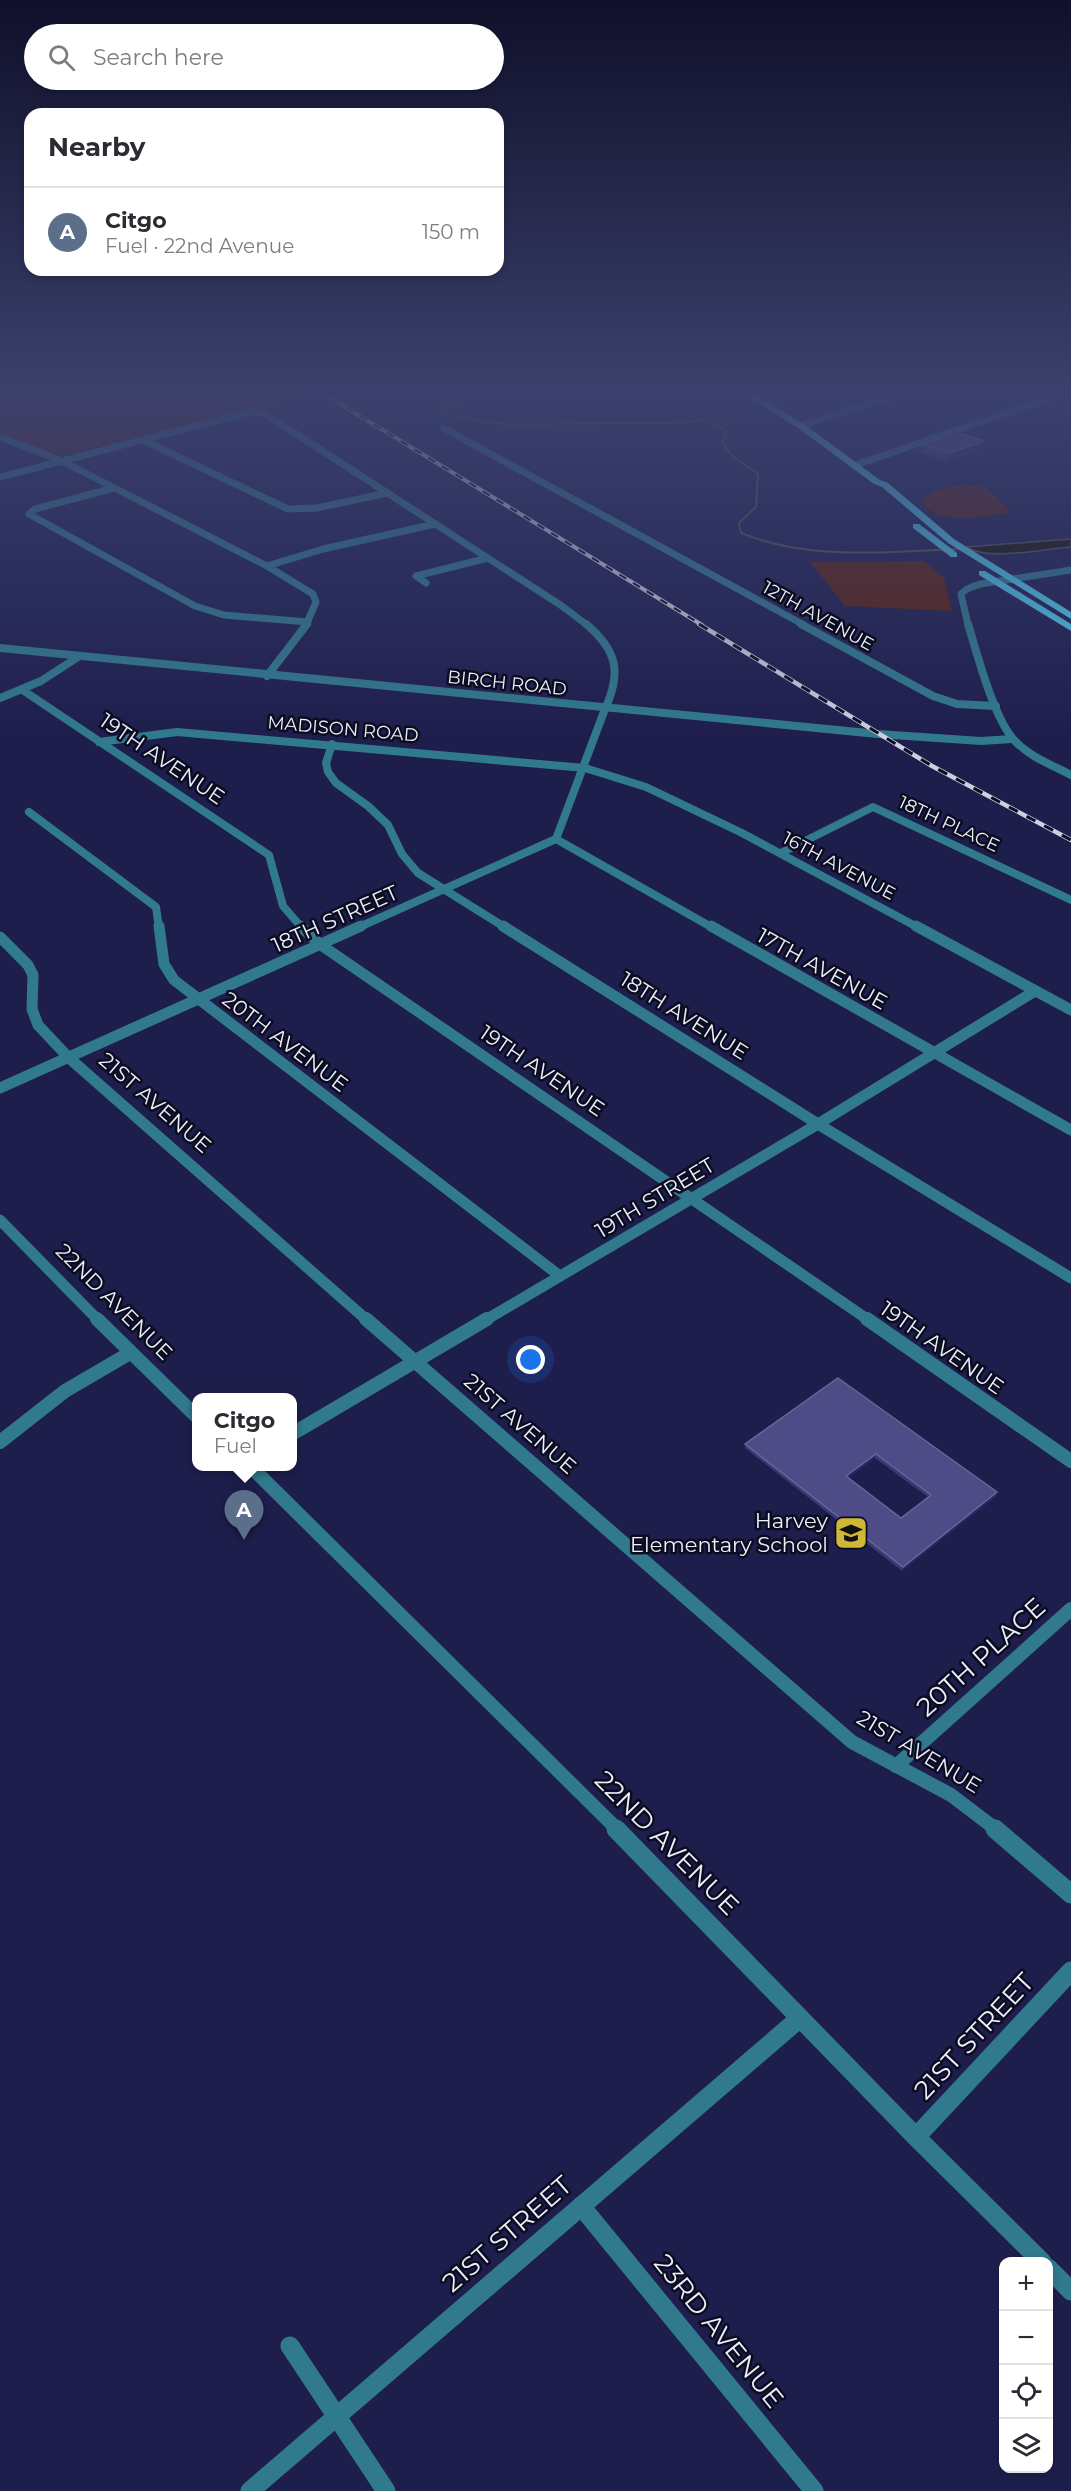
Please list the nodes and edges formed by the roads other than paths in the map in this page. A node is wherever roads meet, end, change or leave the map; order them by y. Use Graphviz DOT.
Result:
graph roads {
  1 [pos="42,507"];
  2 [pos="152,507"];
  3 [pos="284,507"];
  4 [pos="321,507"];
  5 [pos="409,507"];
  6 [pos="588,507"];
  7 [pos="911,507"];
  8 [pos="911,521"];
  9 [pos="435,524"];
  10 [pos="488,558"];
  11 [pos="958,558"];
  12 [pos="267,566"];
  13 [pos="977,570"];
  14 [pos="1071,570"];
  15 [pos="1012,579"];
  16 [pos="996,582"];
  17 [pos="426,583"];
  18 [pos="1071,616"];
  19 [pos="308,622"];
  20 [pos="1071,628"];
  21 [pos="0,648"];
  22 [pos="78,657"];
  23 [pos="267,676"];
  24 [pos="24,691"];
  25 [pos="0,698"];
  26 [pos="996,706"];
  27 [pos="605,709"];
  28 [pos="999,717"];
  29 [pos="1012,739"];
  30 [pos="981,741"];
  31 [pos="99,742"];
  32 [pos="332,744"];
  33 [pos="585,768"];
  34 [pos="1071,775"];
  35 [pos="29,812"];
  36 [pos="556,839"];
  37 [pos="781,853"];
  38 [pos="446,890"];
  39 [pos="1071,900"];
  40 [pos="0,937"];
  41 [pos="321,945"];
  42 [pos="1035,991"];
  43 [pos="198,1000"];
  44 [pos="1071,1010"];
  45 [pos="936,1053"];
  46 [pos="68,1057"];
  47 [pos="0,1088"];
  48 [pos="818,1124"];
  49 [pos="1071,1130"];
  50 [pos="693,1198"];
  51 [pos="0,1220"];
  52 [pos="560,1276"];
  53 [pos="1071,1278"];
  54 [pos="129,1353"];
  55 [pos="416,1363"];
  56 [pos="192,1412"];
  57 [pos="297,1431"];
  58 [pos="0,1442"];
  59 [pos="1071,1461"];
  60 [pos="254,1471"];
  61 [pos="1071,1609"];
  62 [pos="896,1766"];
  63 [pos="1071,1894"];
  64 [pos="1071,1971"];
  65 [pos="800,2018"];
  66 [pos="916,2137"];
  67 [pos="581,2206"];
  68 [pos="1037,2257"];
  69 [pos="1053,2273"];
  70 [pos="1071,2291"];
  71 [pos="290,2346"];
  72 [pos="338,2416"];
  73 [pos="250,2491"];
  74 [pos="386,2491"];
  75 [pos="814,2491"];
  1 -- 19 [label="street"];
  2 -- 12 [label="street"];
  3 -- 4 [label="street"];
  5 -- 9 [label="street"];
  6 -- 26 [label="street, 12TH AVENUE"];
  7 -- 15 [label="main road"];
  8 -- 11 [label="main road"];
  9 -- 10 [label="street"];
  9 -- 12 [label="street"];
  10 -- 17 [label="street"];
  10 -- 27 [label="street"];
  12 -- 19 [label="street"];
  13 -- 16 [label="main road"];
  14 -- 15 [label="street"];
  15 -- 16 [label="street"];
  15 -- 18 [label="main road"];
  16 -- 20 [label="main road"];
  16 -- 26 [label="street"];
  19 -- 23 [label="street"];
  21 -- 22 [label="street, BIRCH ROAD"];
  22 -- 23 [label="street, BIRCH ROAD"];
  22 -- 24 [label="street"];
  23 -- 27 [label="street, BIRCH ROAD"];
  24 -- 25 [label="street"];
  24 -- 31 [label="street, 19TH AVENUE"];
  26 -- 28 [label="street"];
  27 -- 30 [label="street, BIRCH ROAD"];
  27 -- 33 [label="street"];
  28 -- 29 [label="street"];
  28 -- 30 [label="street"];
  29 -- 30 [label="street, BIRCH ROAD"];
  29 -- 34 [label="street"];
  31 -- 32 [label="street, MADISON ROAD"];
  31 -- 41 [label="street, 19TH AVENUE"];
  32 -- 33 [label="street, MADISON ROAD"];
  32 -- 38 [label="street, 18TH AVENUE"];
  33 -- 36 [label="street"];
  33 -- 37 [label="street, 16TH AVENUE"];
  35 -- 43 [label="street, 20TH AVENUE"];
  36 -- 38 [label="street, 18TH STREET"];
  36 -- 45 [label="street, 17TH AVENUE"];
  37 -- 39 [label="street, 18TH PLACE"];
  37 -- 42 [label="street, 16TH AVENUE"];
  38 -- 41 [label="street, 18TH STREET"];
  38 -- 48 [label="street, 18TH AVENUE"];
  40 -- 46 [label="street, 21ST AVENUE"];
  41 -- 43 [label="street, 18TH STREET"];
  41 -- 50 [label="street, 19TH AVENUE"];
  42 -- 44 [label="street, 16TH AVENUE"];
  42 -- 45 [label="street, 19TH STREET"];
  43 -- 46 [label="street, 18TH STREET"];
  43 -- 52 [label="street, 20TH AVENUE"];
  45 -- 48 [label="street, 19TH STREET"];
  45 -- 49 [label="street, 17TH AVENUE"];
  46 -- 47 [label="street, 18TH STREET"];
  46 -- 55 [label="street, 21ST AVENUE"];
  48 -- 50 [label="street, 19TH STREET"];
  48 -- 53 [label="street, 18TH AVENUE"];
  50 -- 52 [label="street, 19TH STREET"];
  50 -- 59 [label="street, 19TH AVENUE"];
  51 -- 54 [label="street, 22ND AVENUE"];
  52 -- 55 [label="street, 19TH STREET"];
  54 -- 56 [label="street, 22ND AVENUE"];
  54 -- 58 [label="street"];
  55 -- 57 [label="street, 19TH STREET"];
  55 -- 62 [label="street, 21ST AVENUE"];
  60 -- 65 [label="street, 22ND AVENUE"];
  61 -- 62 [label="street, 20TH PLACE"];
  62 -- 63 [label="street, 21ST AVENUE"];
  64 -- 66 [label="street, 21ST STREET"];
  65 -- 66 [label="street, 22ND AVENUE"];
  65 -- 67 [label="street, 21ST STREET"];
  66 -- 68 [label="street, 22ND AVENUE"];
  67 -- 72 [label="street, 21ST STREET"];
  67 -- 75 [label="street, 23RD AVENUE"];
  69 -- 70 [label="street"];
  71 -- 72 [label="street"];
  72 -- 73 [label="street, 21ST STREET"];
  72 -- 74 [label="street"];
}
